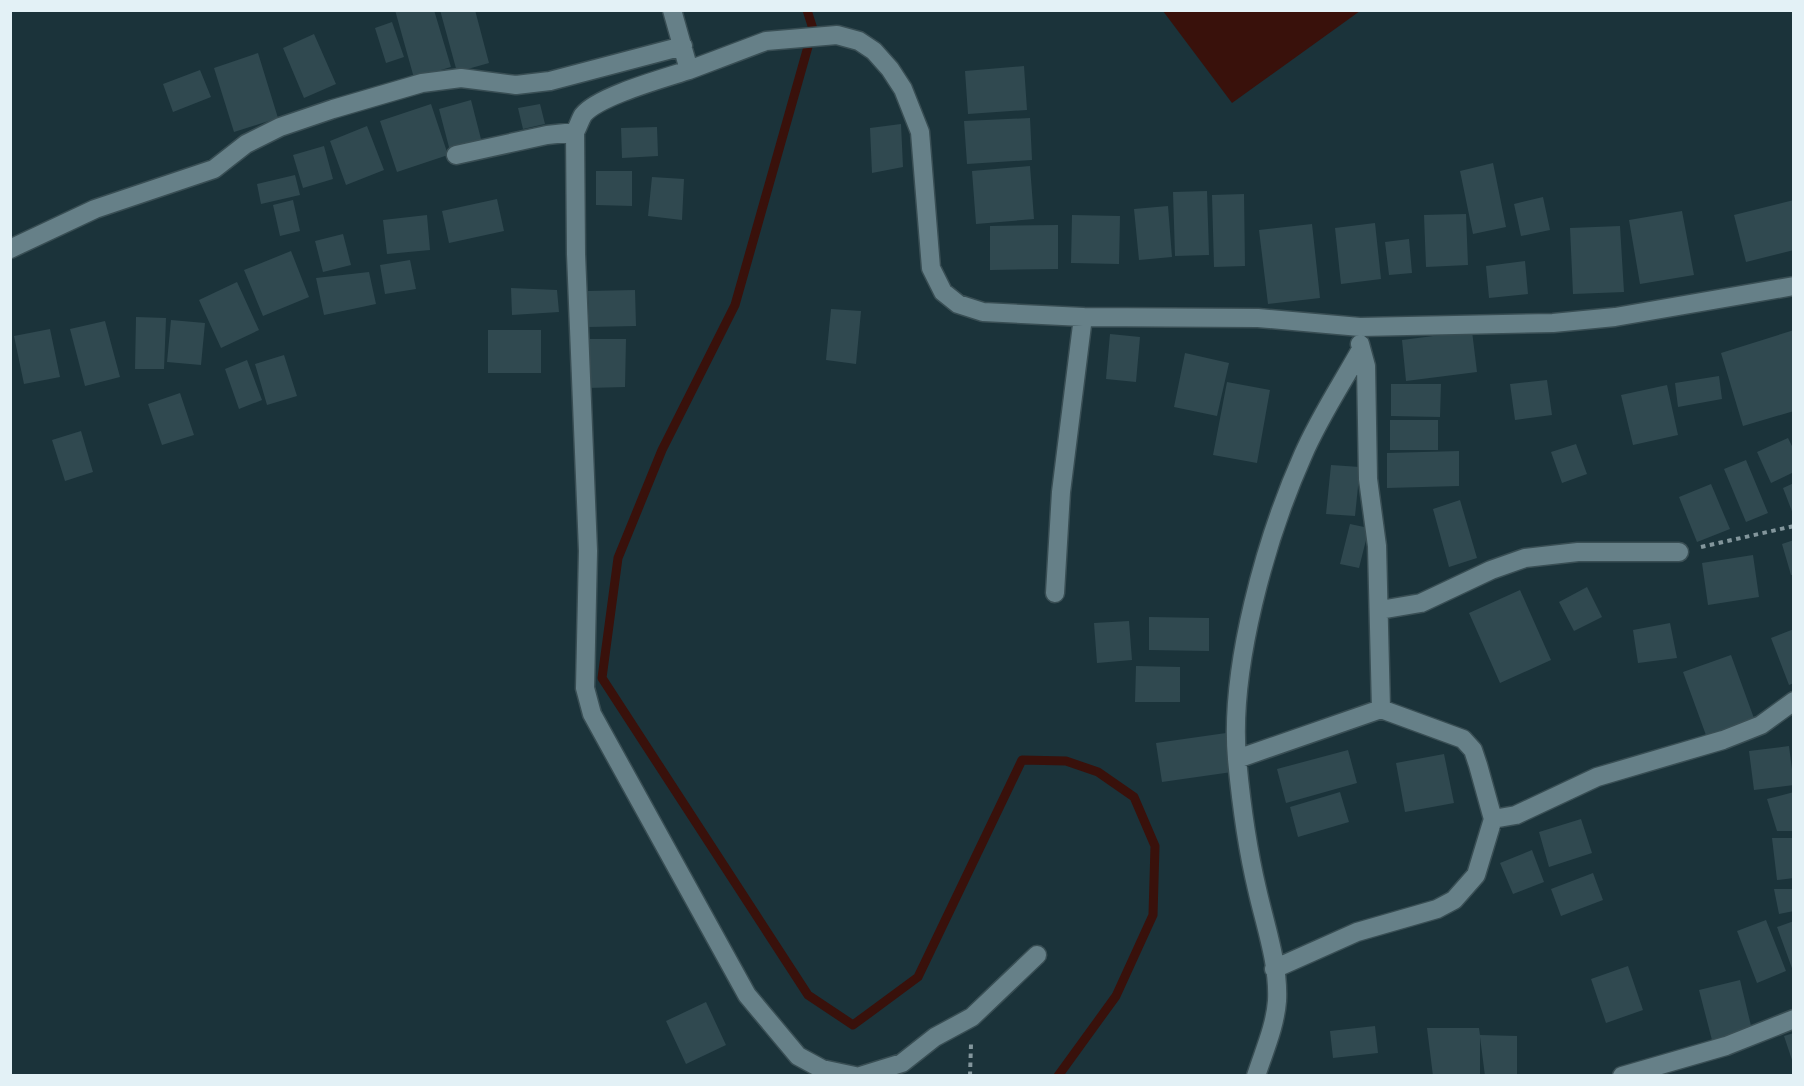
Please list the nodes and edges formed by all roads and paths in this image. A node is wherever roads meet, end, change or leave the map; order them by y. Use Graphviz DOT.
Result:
graph roads {
  1 [pos="672,10"];
  2 [pos="686,57"];
  3 [pos="561,133"];
  4 [pos="456,155"];
  5 [pos="10,249"];
  6 [pos="1794,286"];
  7 [pos="1083,317"];
  8 [pos="1360,327"];
  9 [pos="1360,351"];
  10 [pos="1794,526"];
  11 [pos="1679,552"];
  12 [pos="1055,593"];
  13 [pos="1380,610"];
  14 [pos="1794,701"];
  15 [pos="1381,710"];
  16 [pos="1237,759"];
  17 [pos="1493,819"];
  18 [pos="1038,955"];
  19 [pos="1275,969"];
  20 [pos="1794,1019"];
  21 [pos="855,1076"];
  22 [pos="860,1076"];
  23 [pos="1257,1076"];
  24 [pos="1622,1076"];
  1 -- 2 [label="street"];
  2 -- 3 [label="street"];
  2 -- 5 [label="street"];
  2 -- 7 [label="street"];
  3 -- 4 [label="street"];
  3 -- 21 [label="street"];
  6 -- 8 [label="street"];
  7 -- 8 [label="street"];
  7 -- 12 [label="street"];
  8 -- 9 [label="street"];
  9 -- 13 [label="street"];
  9 -- 16 [label="street"];
  10 -- 11 [label="path"];
  11 -- 13 [label="street"];
  13 -- 15 [label="street"];
  14 -- 17 [label="street"];
  15 -- 16 [label="street"];
  15 -- 17 [label="street"];
  16 -- 19 [label="street"];
  17 -- 19 [label="street"];
  18 -- 22 [label="street"];
  19 -- 23 [label="street"];
  20 -- 24 [label="street"];
}
